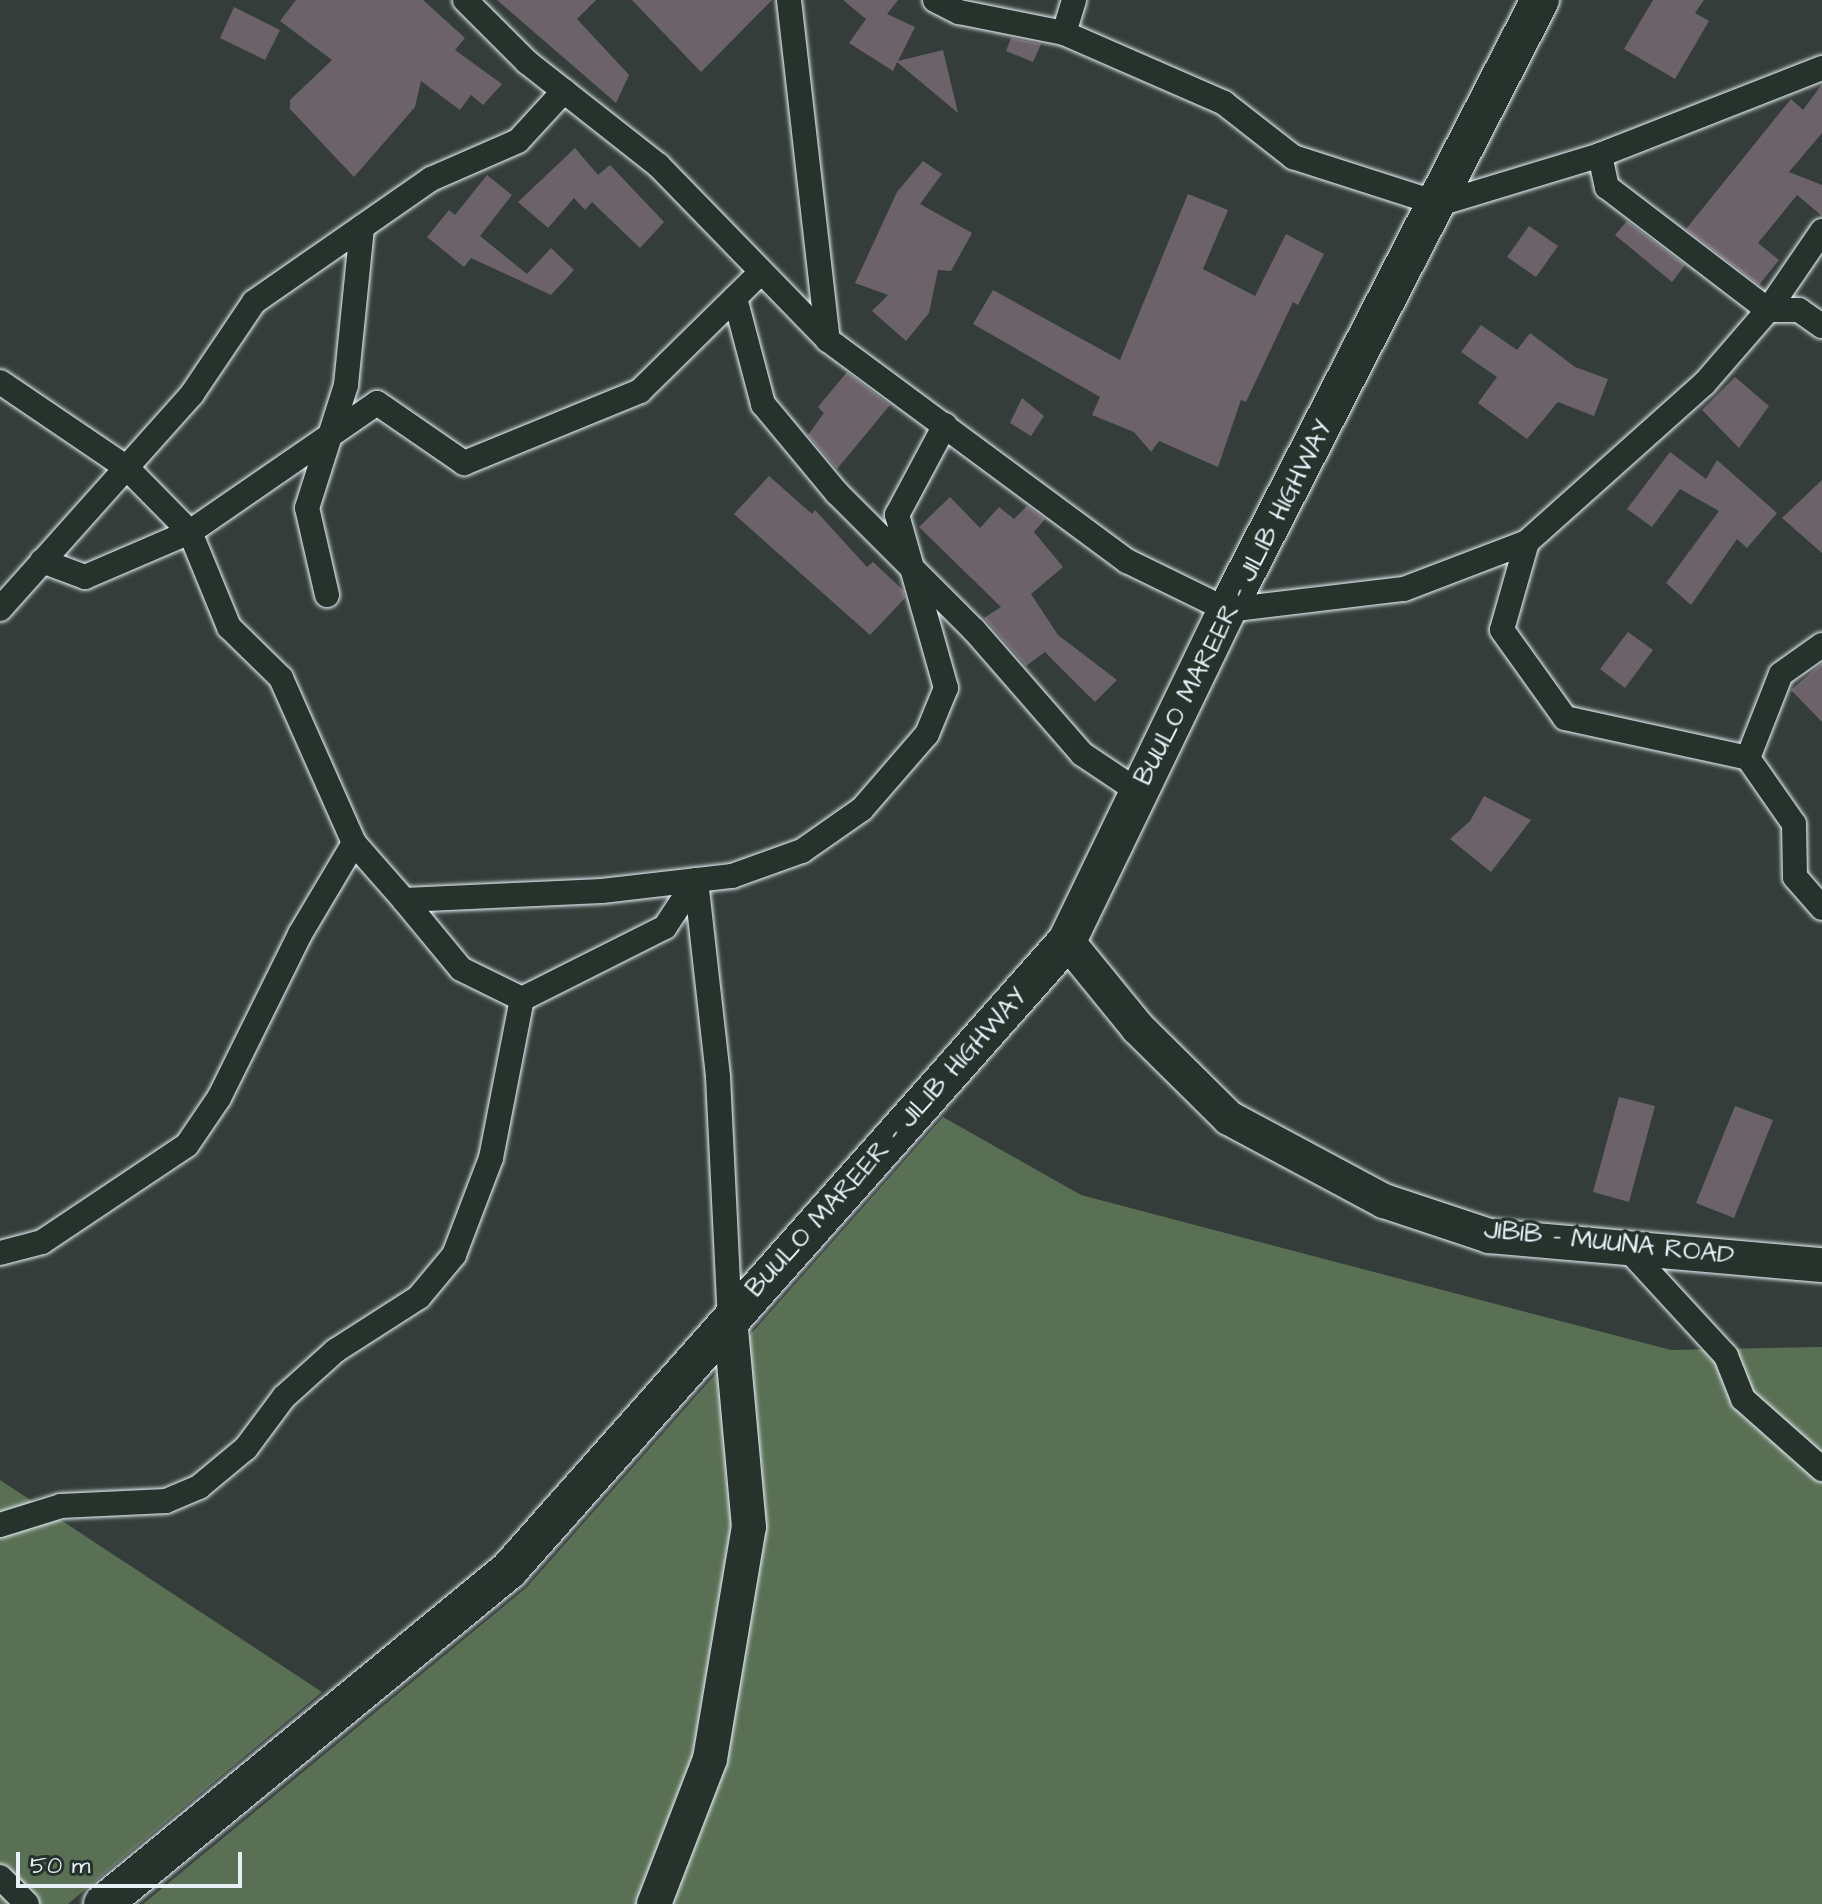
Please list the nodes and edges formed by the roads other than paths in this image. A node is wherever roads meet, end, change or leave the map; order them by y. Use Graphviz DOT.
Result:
graph roads {
  1 [pos="465,0"];
  2 [pos="789,0"];
  3 [pos="935,0"];
  4 [pos="1074,0"];
  5 [pos="1540,0"];
  6 [pos="1064,33"];
  7 [pos="1822,68"];
  8 [pos="564,91"];
  9 [pos="1600,155"];
  10 [pos="1439,204"];
  11 [pos="362,227"];
  12 [pos="1822,231"];
  13 [pos="761,272"];
  14 [pos="735,298"];
  15 [pos="1768,310"];
  16 [pos="1822,326"];
  17 [pos="828,340"];
  18 [pos="0,382"];
  19 [pos="945,425"];
  20 [pos="330,438"];
  21 [pos="127,468"];
  22 [pos="190,532"];
  23 [pos="1527,542"];
  24 [pos="42,561"];
  25 [pos="910,565"];
  26 [pos="327,595"];
  27 [pos="2,603"];
  28 [pos="1227,610"];
  29 [pos="1822,645"];
  30 [pos="1748,758"];
  31 [pos="1139,792"];
  32 [pos="354,843"];
  33 [pos="696,880"];
  34 [pos="404,900"];
  35 [pos="1822,908"];
  36 [pos="1067,941"];
  37 [pos="522,999"];
  38 [pos="1623,1244"];
  39 [pos="0,1253"];
  40 [pos="1822,1265"];
  41 [pos="730,1319"];
  42 [pos="1822,1469"];
  43 [pos="0,1525"];
  44 [pos="0,1877"];
  45 [pos="27,1904"];
  46 [pos="103,1904"];
  47 [pos="654,1904"];
  1 -- 8 [label="street"];
  2 -- 17 [label="street"];
  3 -- 6 [label="street"];
  4 -- 6 [label="street"];
  5 -- 10 [label="main road, BUULO MAREER - JILIB HIGHWAY"];
  6 -- 10 [label="street"];
  7 -- 9 [label="street"];
  8 -- 11 [label="street"];
  8 -- 13 [label="street"];
  9 -- 10 [label="street"];
  9 -- 15 [label="street"];
  10 -- 28 [label="main road, BUULO MAREER - JILIB HIGHWAY"];
  11 -- 20 [label="street"];
  11 -- 21 [label="street"];
  12 -- 15 [label="street"];
  13 -- 14 [label="street"];
  13 -- 17 [label="street"];
  14 -- 20 [label="street"];
  14 -- 25 [label="street"];
  15 -- 16 [label="street"];
  15 -- 23 [label="street"];
  17 -- 19 [label="street"];
  18 -- 21 [label="street"];
  19 -- 25 [label="street"];
  19 -- 28 [label="street"];
  20 -- 22 [label="street"];
  20 -- 26 [label="street"];
  21 -- 22 [label="street"];
  21 -- 24 [label="street"];
  22 -- 24 [label="street"];
  22 -- 32 [label="street"];
  23 -- 28 [label="street"];
  23 -- 30 [label="street"];
  24 -- 27 [label="street"];
  25 -- 31 [label="street"];
  25 -- 33 [label="street"];
  28 -- 31 [label="main road, BUULO MAREER - JILIB HIGHWAY"];
  29 -- 30 [label="street"];
  30 -- 35 [label="street"];
  31 -- 36 [label="main road, BUULO MAREER - JILIB HIGHWAY"];
  32 -- 34 [label="street"];
  32 -- 39 [label="street"];
  33 -- 34 [label="street"];
  33 -- 37 [label="street"];
  33 -- 41 [label="street"];
  34 -- 37 [label="street"];
  36 -- 38 [label="street, JIBIB - MUUNA ROAD"];
  36 -- 41 [label="main road, BUULO MAREER - JILIB HIGHWAY"];
  37 -- 43 [label="street"];
  38 -- 40 [label="street, JIBIB - MUUNA ROAD"];
  38 -- 42 [label="street"];
  41 -- 46 [label="main road, BUULO MAREER - JILIB HIGHWAY"];
  41 -- 47 [label="street"];
  44 -- 45 [label="street"];
}
